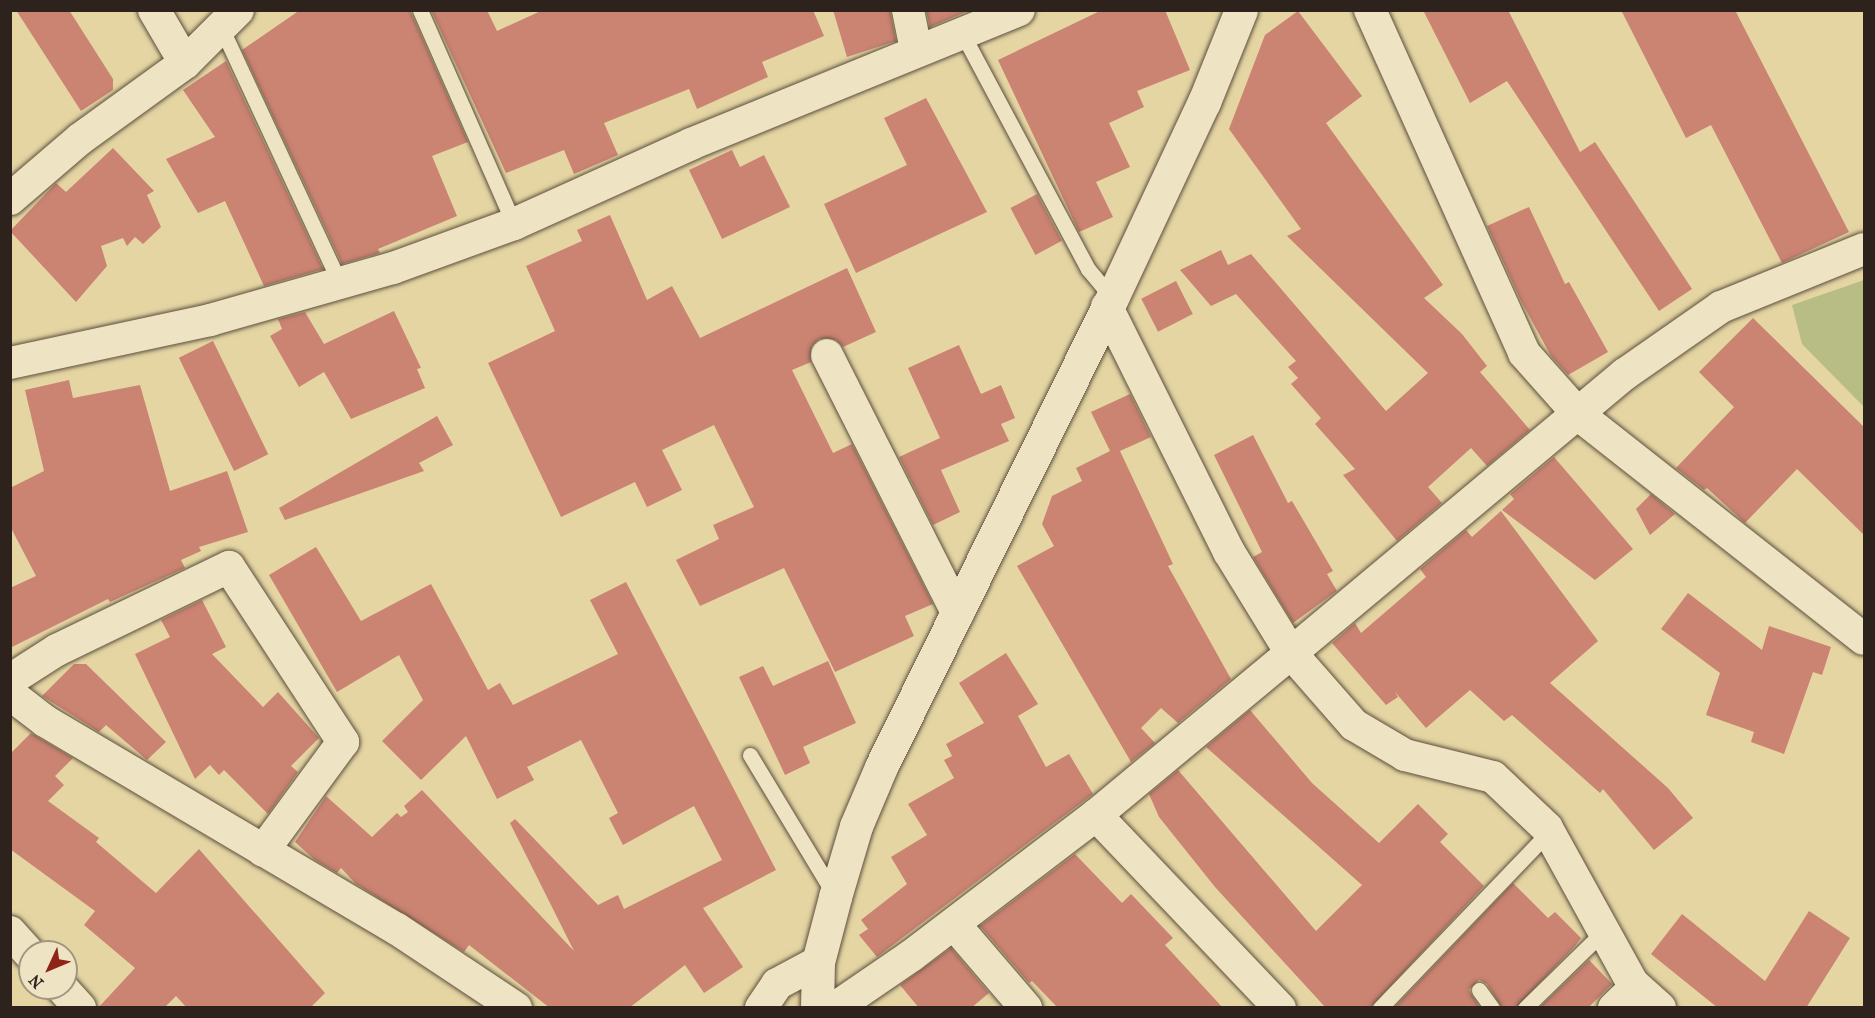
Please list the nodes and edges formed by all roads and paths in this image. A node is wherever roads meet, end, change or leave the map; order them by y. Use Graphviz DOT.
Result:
graph roads {
  1 [pos="154,10"];
  2 [pos="420,10"];
  3 [pos="908,10"];
  4 [pos="1019,10"];
  5 [pos="1241,10"];
  6 [pos="1370,10"];
  7 [pos="230,19"];
  8 [pos="962,33"];
  9 [pos="916,50"];
  10 [pos="185,63"];
  11 [pos="10,200"];
  12 [pos="514,224"];
  13 [pos="1864,249"];
  14 [pos="341,286"];
  15 [pos="1110,303"];
  16 [pos="827,355"];
  17 [pos="10,363"];
  18 [pos="1579,415"];
  19 [pos="958,614"];
  20 [pos="1864,639"];
  21 [pos="1291,654"];
  22 [pos="10,680"];
  23 [pos="10,694"];
  24 [pos="750,755"];
  25 [pos="1096,815"];
  26 [pos="1549,832"];
  27 [pos="263,851"];
  28 [pos="835,897"];
  29 [pos="954,924"];
  30 [pos="1603,932"];
  31 [pos="818,962"];
  32 [pos="1479,990"];
  33 [pos="1625,997"];
  34 [pos="516,1008"];
  35 [pos="761,1008"];
  36 [pos="817,1008"];
  37 [pos="835,1008"];
  38 [pos="1026,1008"];
  39 [pos="1280,1008"];
  40 [pos="1380,1008"];
  41 [pos="1492,1008"];
  42 [pos="1525,1008"];
  43 [pos="1660,1008"];
  1 -- 10 [label="street"];
  2 -- 12 [label="lane"];
  3 -- 9 [label="street"];
  4 -- 8 [label="street"];
  5 -- 15 [label="street"];
  6 -- 18 [label="street"];
  7 -- 10 [label="street"];
  7 -- 14 [label="lane"];
  8 -- 9 [label="street"];
  8 -- 15 [label="lane"];
  9 -- 12 [label="street"];
  10 -- 11 [label="street"];
  12 -- 14 [label="street"];
  13 -- 18 [label="street"];
  14 -- 17 [label="street"];
  15 -- 19 [label="street"];
  15 -- 21 [label="street"];
  16 -- 19 [label="street"];
  18 -- 20 [label="street"];
  18 -- 21 [label="street"];
  19 -- 28 [label="street"];
  21 -- 25 [label="street"];
  21 -- 26 [label="street"];
  22 -- 27 [label="street"];
  23 -- 27 [label="street"];
  24 -- 28 [label="lane"];
  25 -- 29 [label="street"];
  25 -- 39 [label="street"];
  26 -- 30 [label="street"];
  26 -- 40 [label="lane"];
  27 -- 34 [label="street"];
  28 -- 31 [label="street"];
  29 -- 37 [label="street"];
  29 -- 38 [label="street"];
  30 -- 33 [label="street"];
  30 -- 42 [label="lane"];
  31 -- 35 [label="street"];
  31 -- 36 [label="street"];
  32 -- 41 [label="lane"];
  33 -- 43 [label="street"];
}
